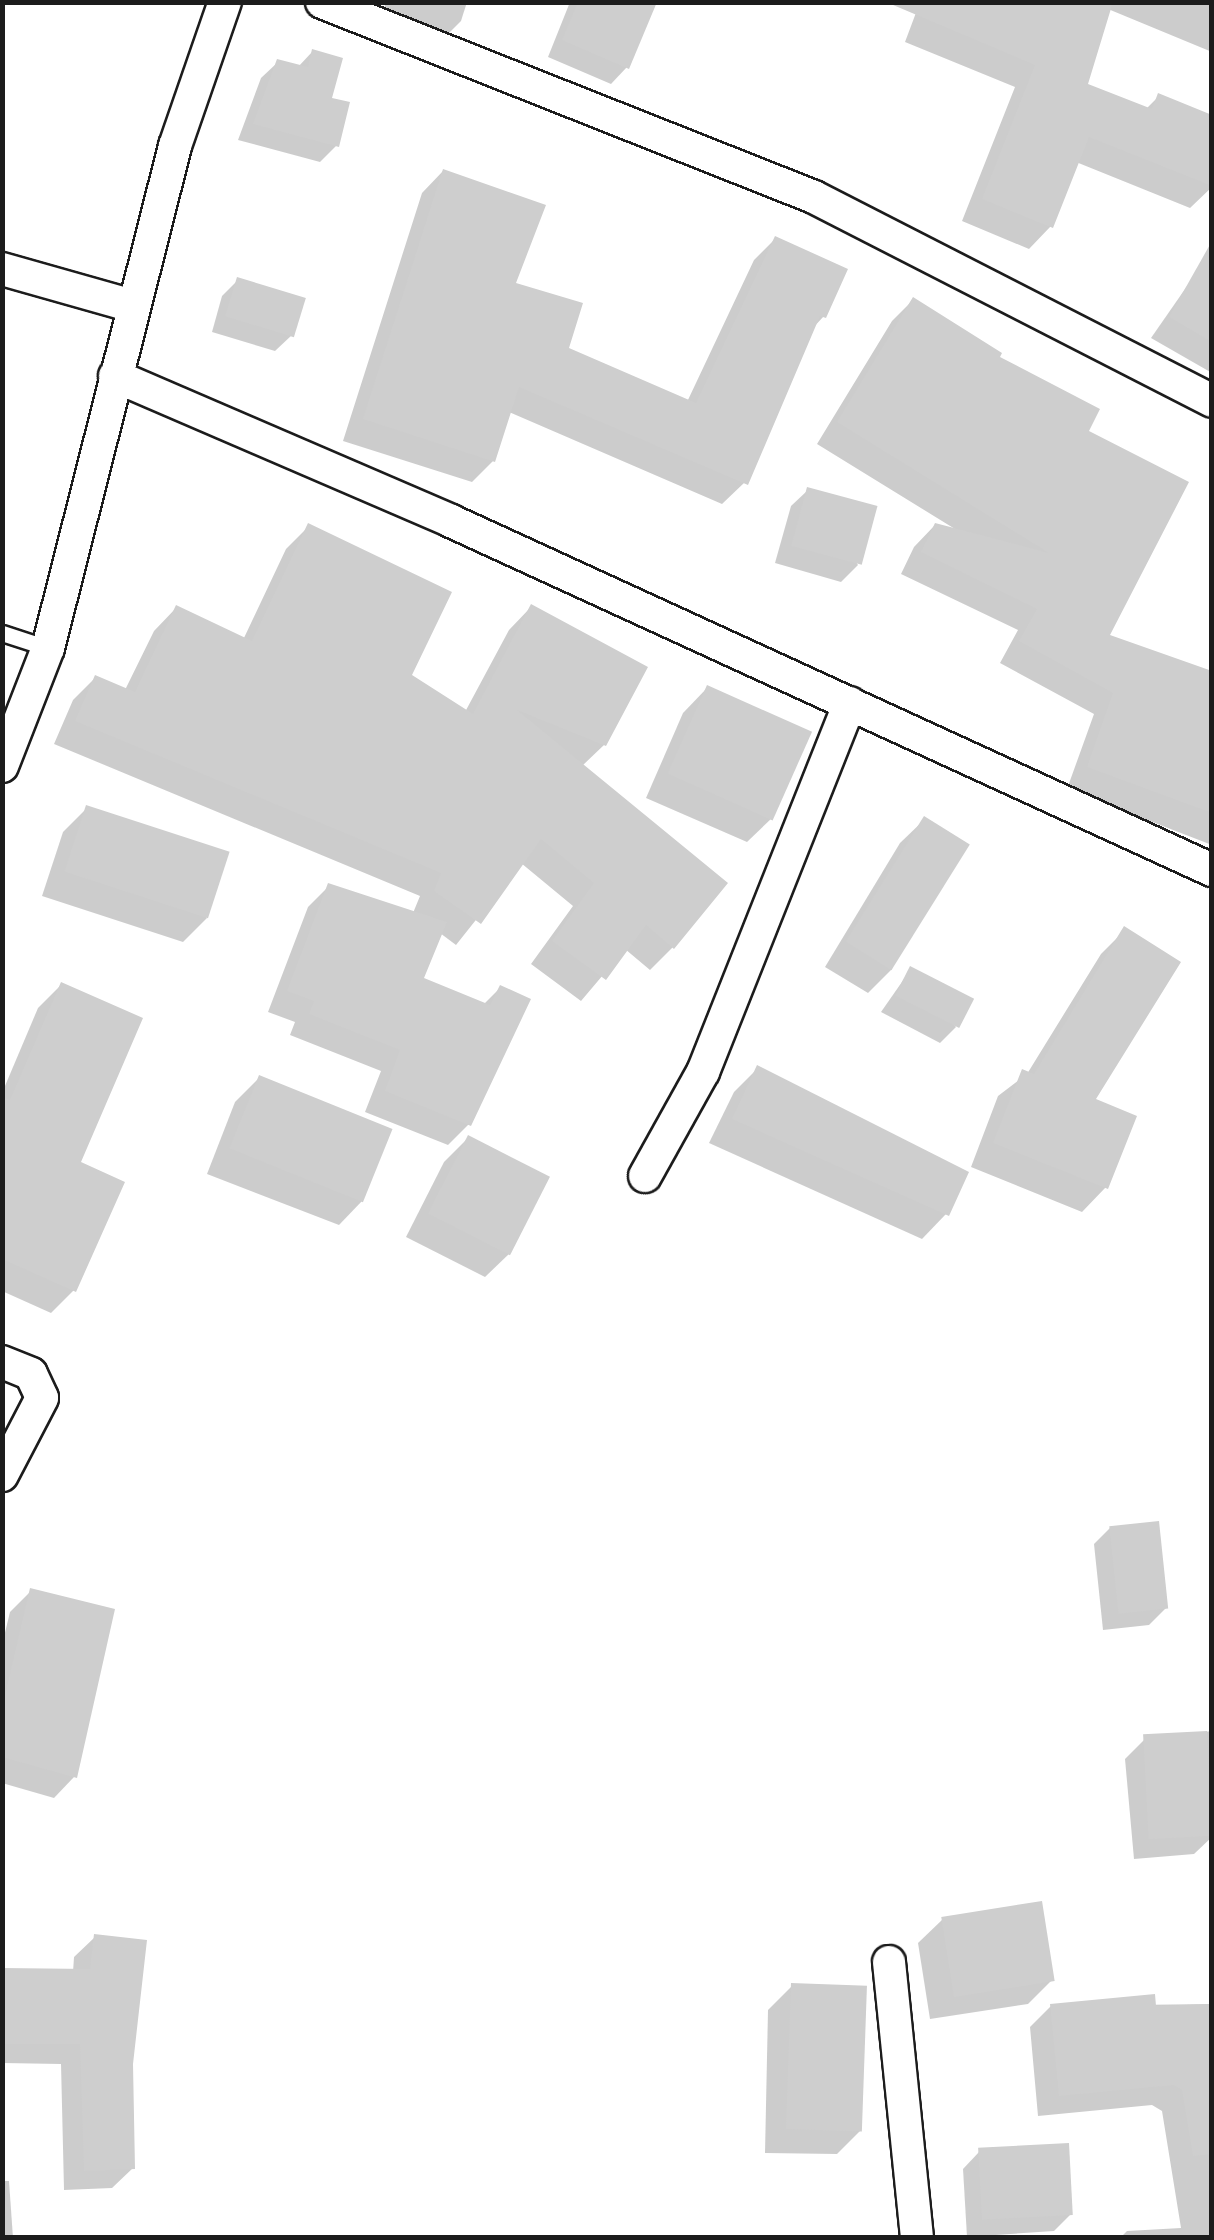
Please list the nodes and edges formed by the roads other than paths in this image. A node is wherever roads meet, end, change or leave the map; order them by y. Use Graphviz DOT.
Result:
graph roads {
  1 [pos="225,2"];
  2 [pos="322,2"];
  3 [pos="2,268"];
  4 [pos="133,306"];
  5 [pos="115,376"];
  6 [pos="1212,402"];
  7 [pos="2,633"];
  8 [pos="48,648"];
  9 [pos="850,703"];
  10 [pos="2,766"];
  11 [pos="1212,870"];
  12 [pos="645,1176"];
  13 [pos="2,1362"];
  14 [pos="2,1476"];
  15 [pos="889,1962"];
  16 [pos="917,2238"];
  1 -- 4 [label="street"];
  2 -- 6 [label="street"];
  3 -- 4 [label="street"];
  4 -- 5 [label="street"];
  5 -- 8 [label="street"];
  5 -- 9 [label="street"];
  7 -- 8 [label="lane"];
  8 -- 10 [label="street"];
  9 -- 11 [label="street"];
  9 -- 12 [label="street"];
  13 -- 14 [label="street"];
  15 -- 16 [label="street"];
}
